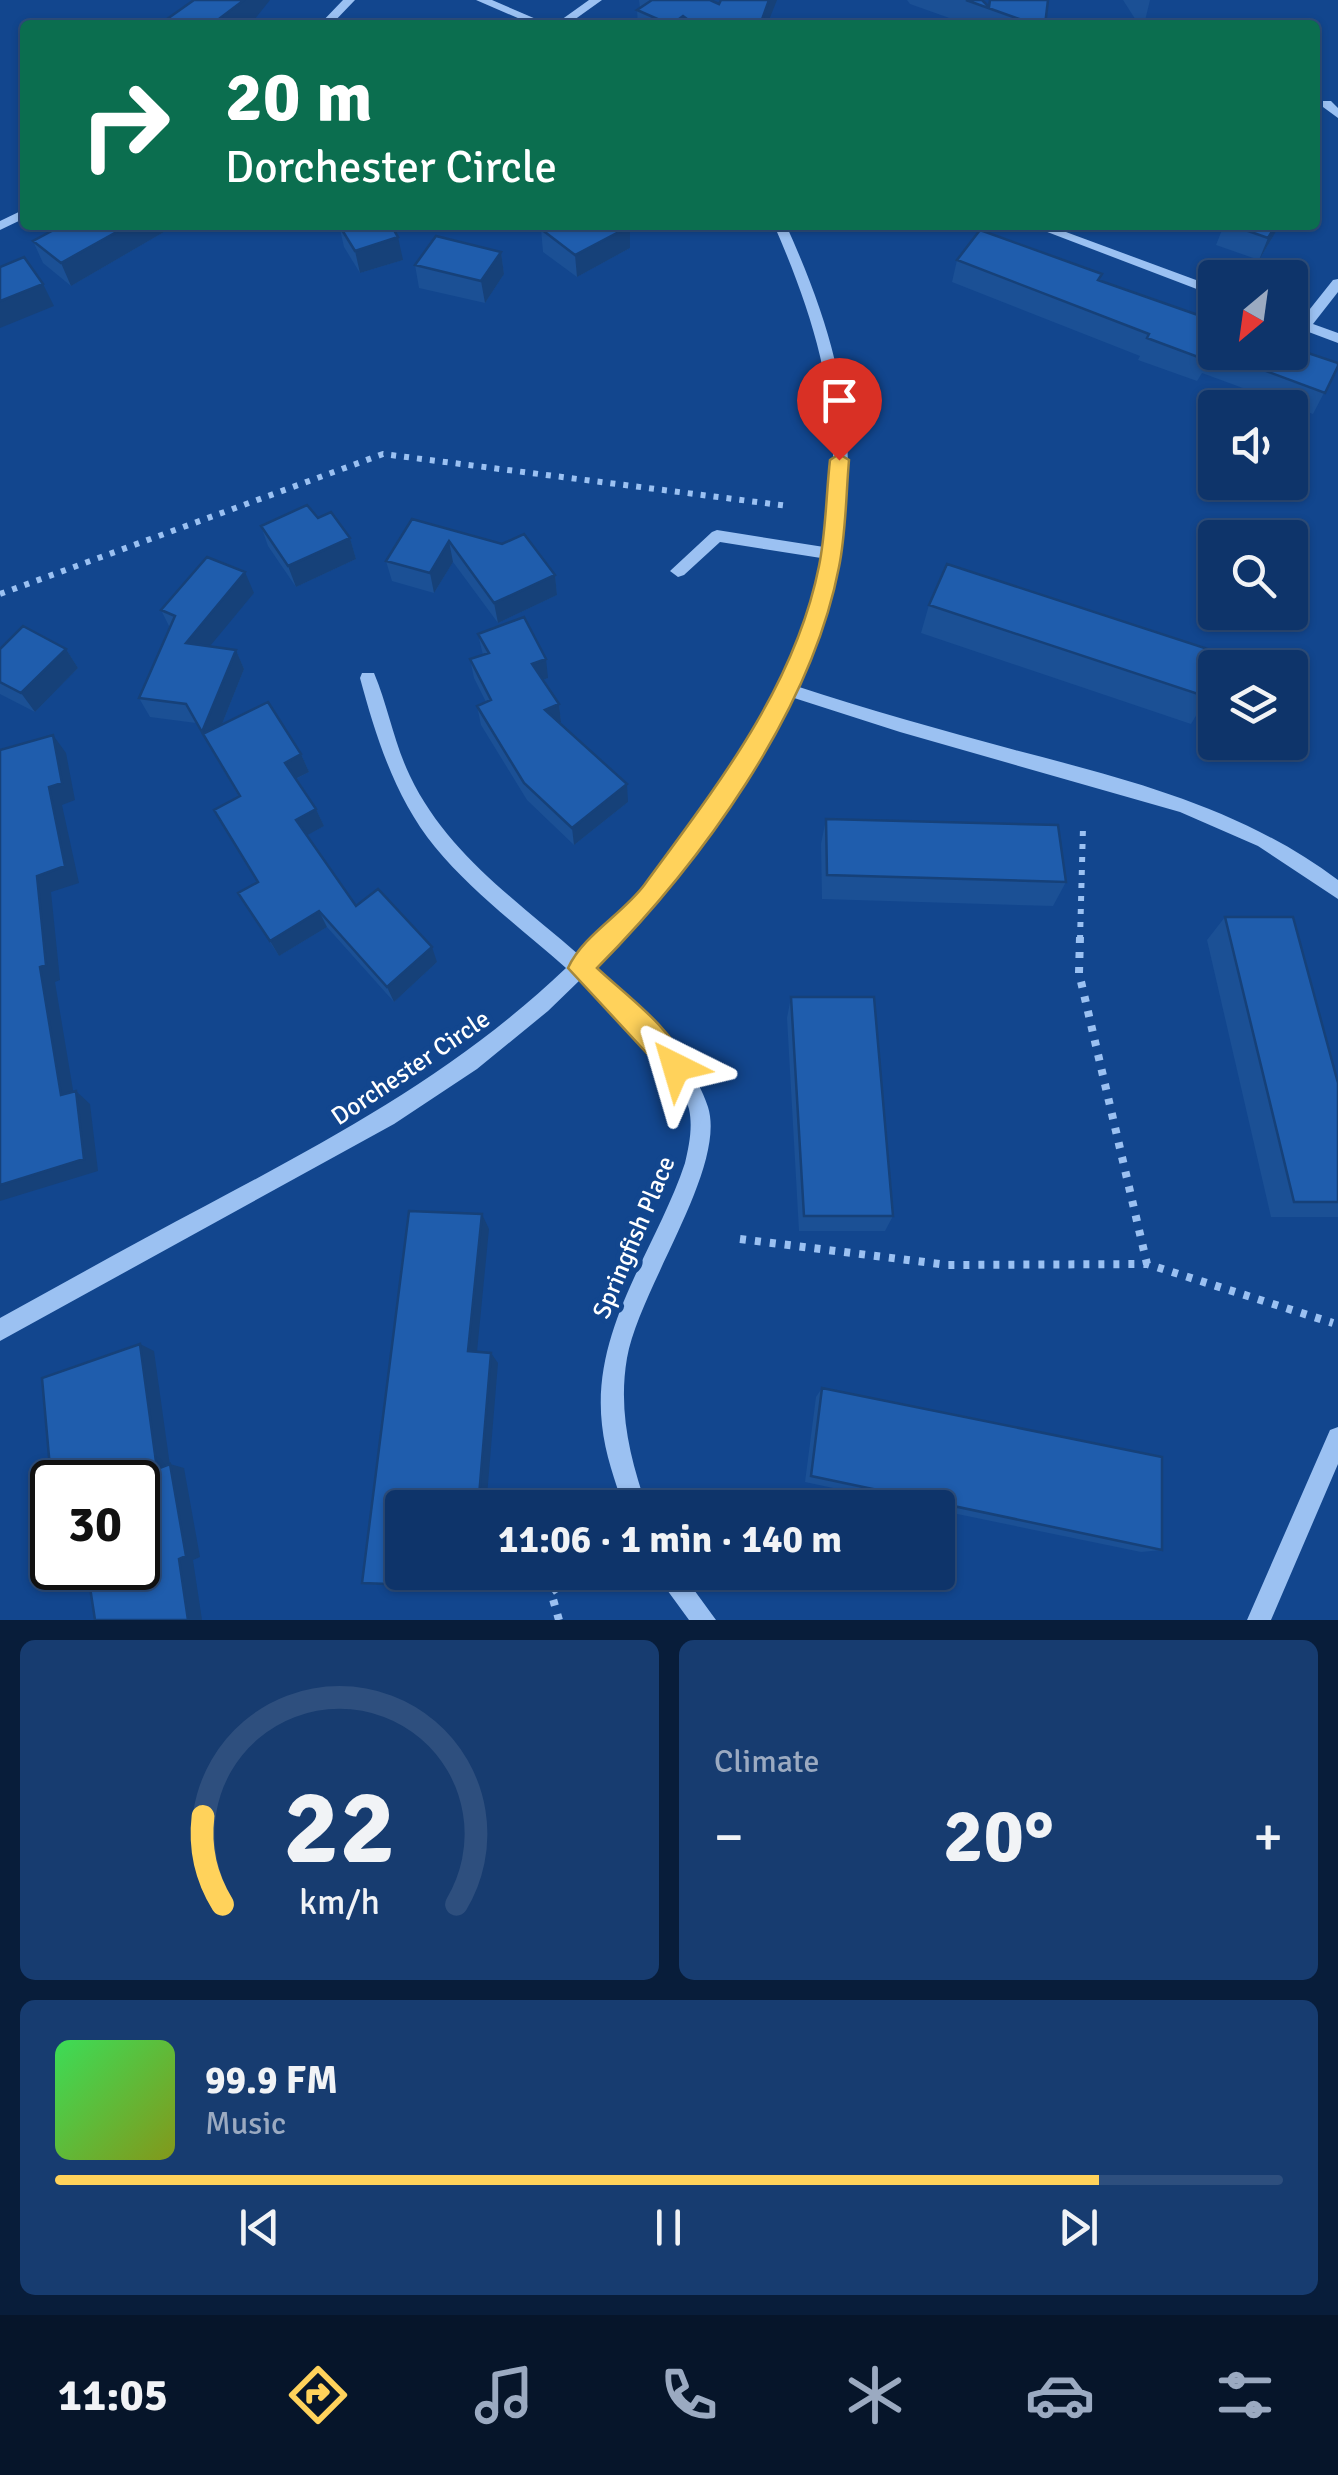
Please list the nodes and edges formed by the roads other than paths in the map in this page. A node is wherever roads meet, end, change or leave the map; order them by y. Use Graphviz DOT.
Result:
graph roads {
  1 [pos="350,0"];
  2 [pos="482,0"];
  3 [pos="596,0"];
  4 [pos="329,20"];
  5 [pos="532,20"];
  6 [pos="567,20"];
  7 [pos="1327,104"];
  8 [pos="1338,114"];
  9 [pos="782,230"];
  10 [pos="1048,230"];
  11 [pos="1338,283"];
  12 [pos="1198,286"];
  13 [pos="1308,312"];
  14 [pos="1308,326"];
  15 [pos="1338,338"];
  16 [pos="831,554"];
  17 [pos="678,571"];
  18 [pos="368,678"];
  19 [pos="786,689"];
  20 [pos="1338,891"];
  21 [pos="580,968"];
  22 [pos="0,1330"];
  23 [pos="1338,1438"];
  24 [pos="630,1490"];
  25 [pos="680,1590"];
  26 [pos="704,1620"];
  27 [pos="1259,1620"];
  1 -- 4 [label="street"];
  2 -- 5 [label="street"];
  3 -- 6 [label="street"];
  7 -- 8 [label="street"];
  9 -- 16 [label="street, Dorchester Circle"];
  10 -- 12 [label="street"];
  11 -- 13 [label="street"];
  14 -- 15 [label="street"];
  16 -- 17 [label="street"];
  16 -- 19 [label="street, Dorchester Circle"];
  18 -- 21 [label="street, Springfish Place"];
  19 -- 20 [label="street"];
  19 -- 21 [label="street, Dorchester Circle"];
  21 -- 22 [label="street, Dorchester Circle"];
  21 -- 24 [label="street, Springfish Place"];
  23 -- 27 [label="street"];
  25 -- 26 [label="street"];
}
